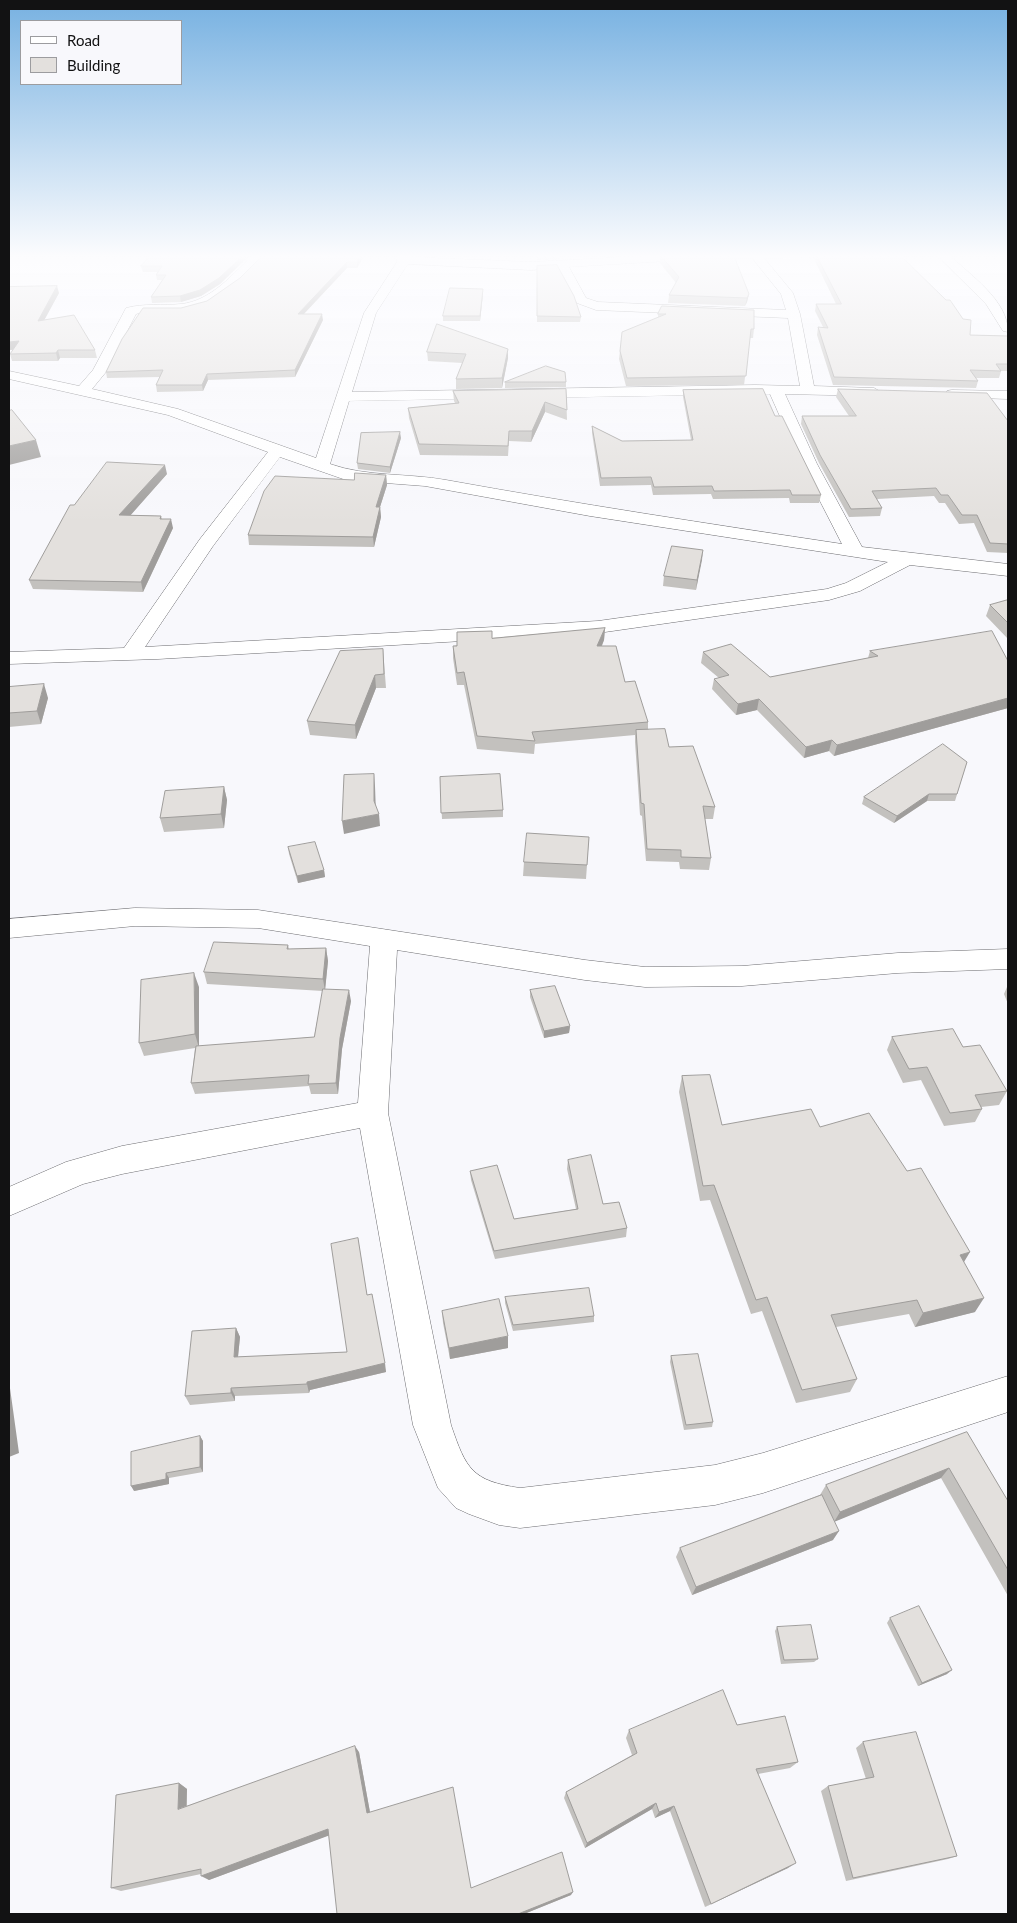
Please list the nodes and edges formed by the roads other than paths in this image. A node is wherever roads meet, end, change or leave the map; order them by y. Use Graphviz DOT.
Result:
graph roads {
  1 [pos="114,344"];
  2 [pos="360,344"];
  3 [pos="799,344"];
  4 [pos="9,375"];
  5 [pos="775,389"];
  6 [pos="808,391"];
  7 [pos="83,392"];
  8 [pos="884,393"];
  9 [pos="941,394"];
  10 [pos="1008,395"];
  11 [pos="344,397"];
  12 [pos="278,449"];
  13 [pos="321,467"];
  14 [pos="855,551"];
  15 [pos="907,559"];
  16 [pos="1008,570"];
  17 [pos="130,654"];
  18 [pos="9,658"];
  19 [pos="9,929"];
  20 [pos="384,938"];
  21 [pos="1008,959"];
  22 [pos="373,1113"];
  23 [pos="9,1202"];
  24 [pos="1008,1394"];
  1 -- 7 [label="street"];
  2 -- 11 [label="street"];
  3 -- 6 [label="street"];
  4 -- 7 [label="street"];
  5 -- 6 [label="street"];
  5 -- 11 [label="street"];
  5 -- 14 [label="street"];
  6 -- 8 [label="street"];
  7 -- 12 [label="street"];
  9 -- 10 [label="street"];
  11 -- 13 [label="street"];
  12 -- 13 [label="street"];
  12 -- 17 [label="street"];
  13 -- 14 [label="street"];
  14 -- 15 [label="street"];
  15 -- 16 [label="street"];
  15 -- 17 [label="street"];
  17 -- 18 [label="street"];
  19 -- 20 [label="street"];
  20 -- 21 [label="street"];
  20 -- 22 [label="street"];
  22 -- 23 [label="street"];
  22 -- 24 [label="street"];
}
